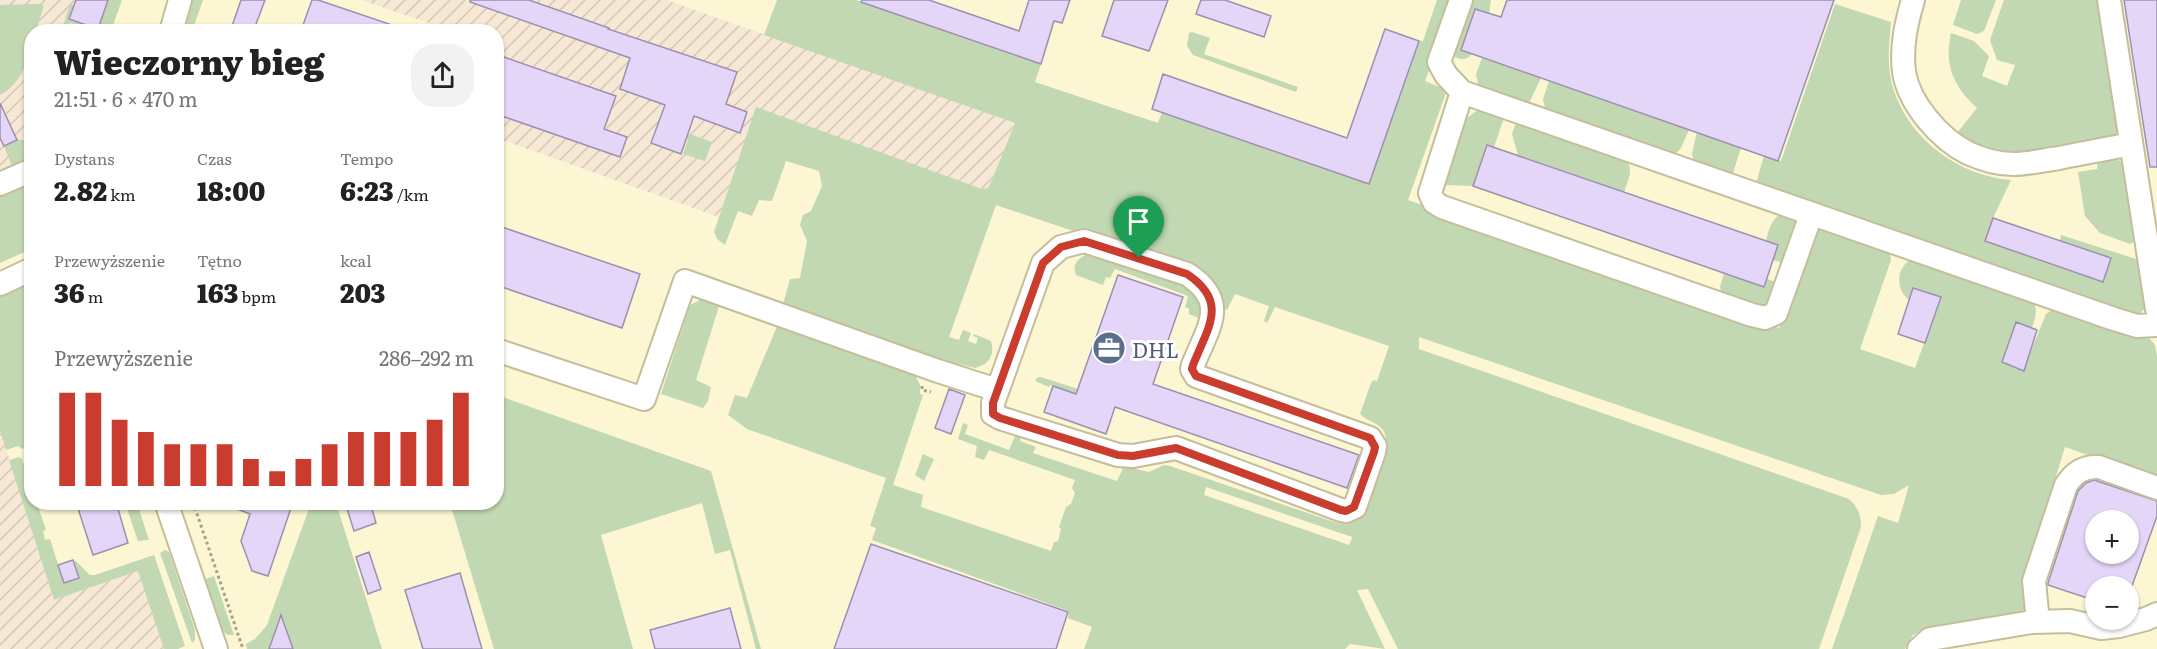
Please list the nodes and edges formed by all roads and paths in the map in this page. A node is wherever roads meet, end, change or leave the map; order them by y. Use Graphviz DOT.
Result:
graph roads {
  1 [pos="180,0"];
  2 [pos="1461,0"];
  3 [pos="1913,0"];
  4 [pos="2109,0"];
  5 [pos="173,24"];
  6 [pos="1462,92"];
  7 [pos="2131,144"];
  8 [pos="24,174"];
  9 [pos="0,184"];
  10 [pos="1811,215"];
  11 [pos="24,273"];
  12 [pos="0,284"];
  13 [pos="2157,309"];
  14 [pos="2157,325"];
  15 [pos="504,353"];
  16 [pos="920,380"];
  17 [pos="998,390"];
  18 [pos="931,392"];
  19 [pos="2157,488"];
  20 [pos="169,510"];
  21 [pos="196,510"];
  22 [pos="2157,614"];
  23 [pos="2038,622"];
  24 [pos="216,649"];
  25 [pos="243,649"];
  26 [pos="1919,649"];
  1 -- 5 [label="street"];
  2 -- 6 [label="street"];
  3 -- 7 [label="street"];
  4 -- 7 [label="street"];
  6 -- 10 [label="street"];
  6 -- 10 [label="street"];
  7 -- 13 [label="street"];
  8 -- 9 [label="street"];
  10 -- 14 [label="street"];
  11 -- 12 [label="street"];
  15 -- 17 [label="street"];
  16 -- 18 [label="path"];
  17 -- 17 [label="street"];
  19 -- 23 [label="street"];
  20 -- 24 [label="street"];
  21 -- 25 [label="path"];
  22 -- 23 [label="street"];
  23 -- 26 [label="street"];
}
